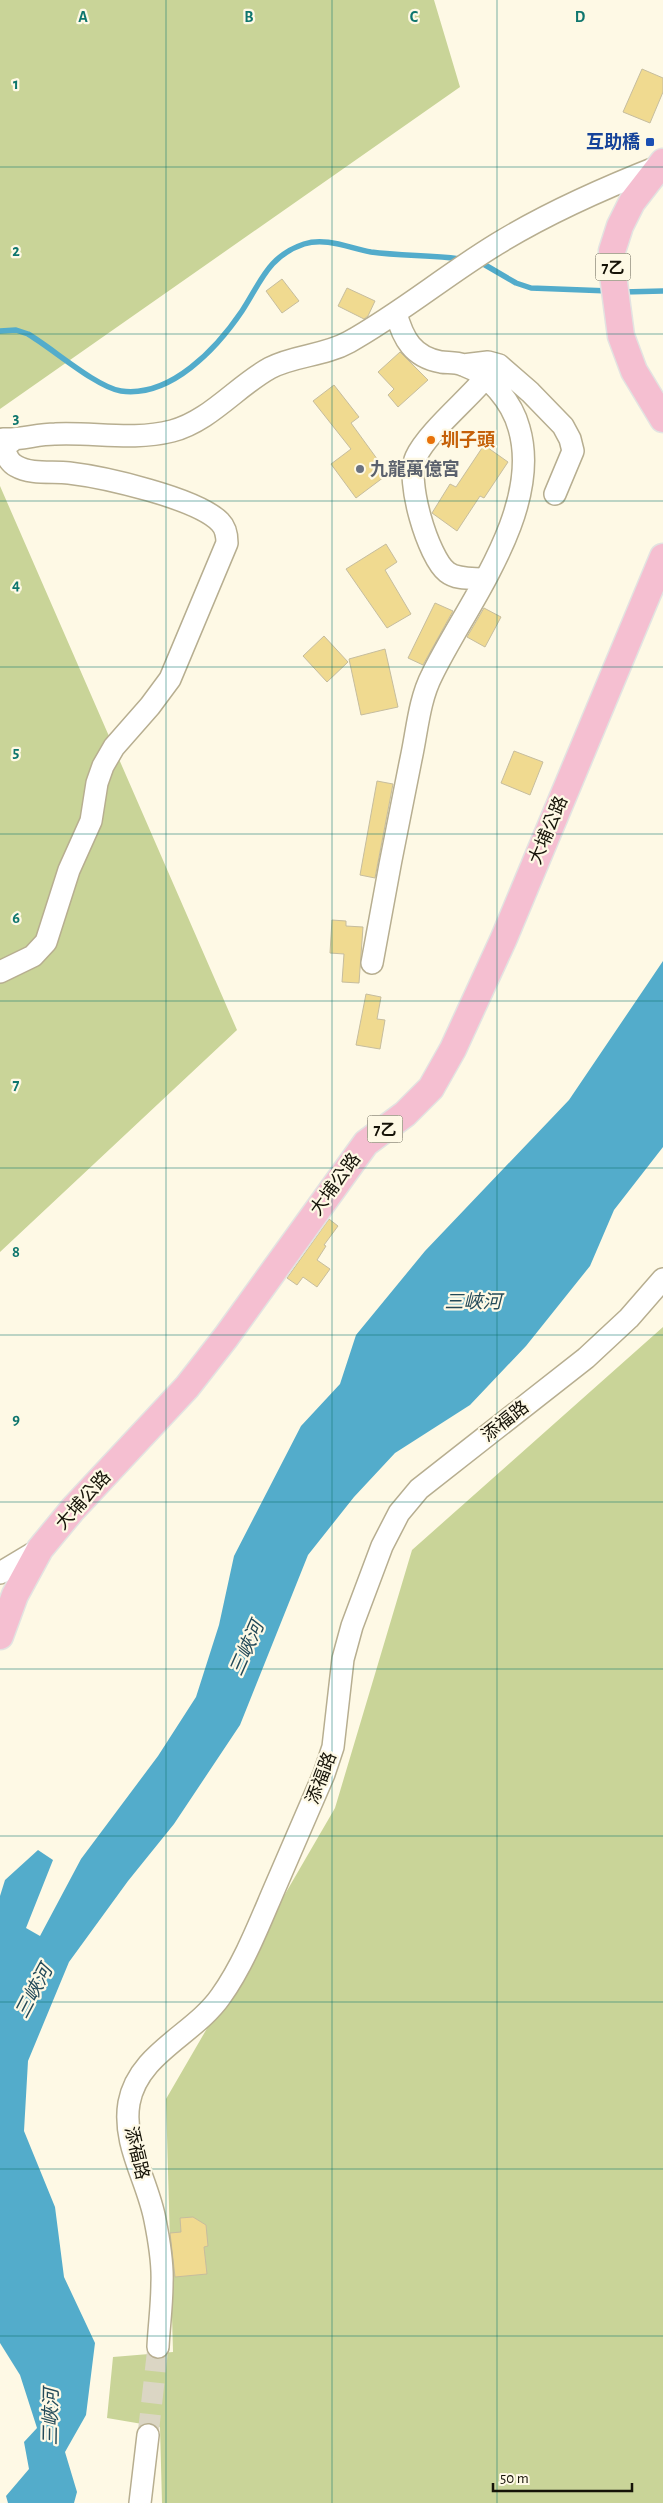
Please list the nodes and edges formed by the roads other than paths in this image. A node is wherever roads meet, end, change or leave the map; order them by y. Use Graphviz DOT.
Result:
graph roads {
  1 [pos="662,164"];
  2 [pos="396,313"];
  3 [pos="463,365"];
  4 [pos="479,385"];
  5 [pos="663,419"];
  6 [pos="8,439"];
  7 [pos="554,494"];
  8 [pos="663,557"];
  9 [pos="484,579"];
  10 [pos="372,963"];
  11 [pos="0,972"];
  12 [pos="663,1279"];
  13 [pos="40,1549"];
  14 [pos="0,1573"];
  15 [pos="0,1636"];
  16 [pos="176,2288"];
  17 [pos="148,2435"];
  18 [pos="140,2503"];
  1 -- 2 [label="street"];
  1 -- 5 [label="main road, 7乙"];
  2 -- 3 [label="street"];
  2 -- 6 [label="street"];
  3 -- 7 [label="street"];
  3 -- 9 [label="street"];
  4 -- 9 [label="street"];
  6 -- 11 [label="street"];
  8 -- 13 [label="main road, 大埔公路 / 7乙"];
  9 -- 10 [label="street"];
  12 -- 16 [label="street, 添福路"];
  13 -- 14 [label="street"];
  13 -- 15 [label="main road, 大埔公路 / 7乙"];
  17 -- 18 [label="street"];
}
